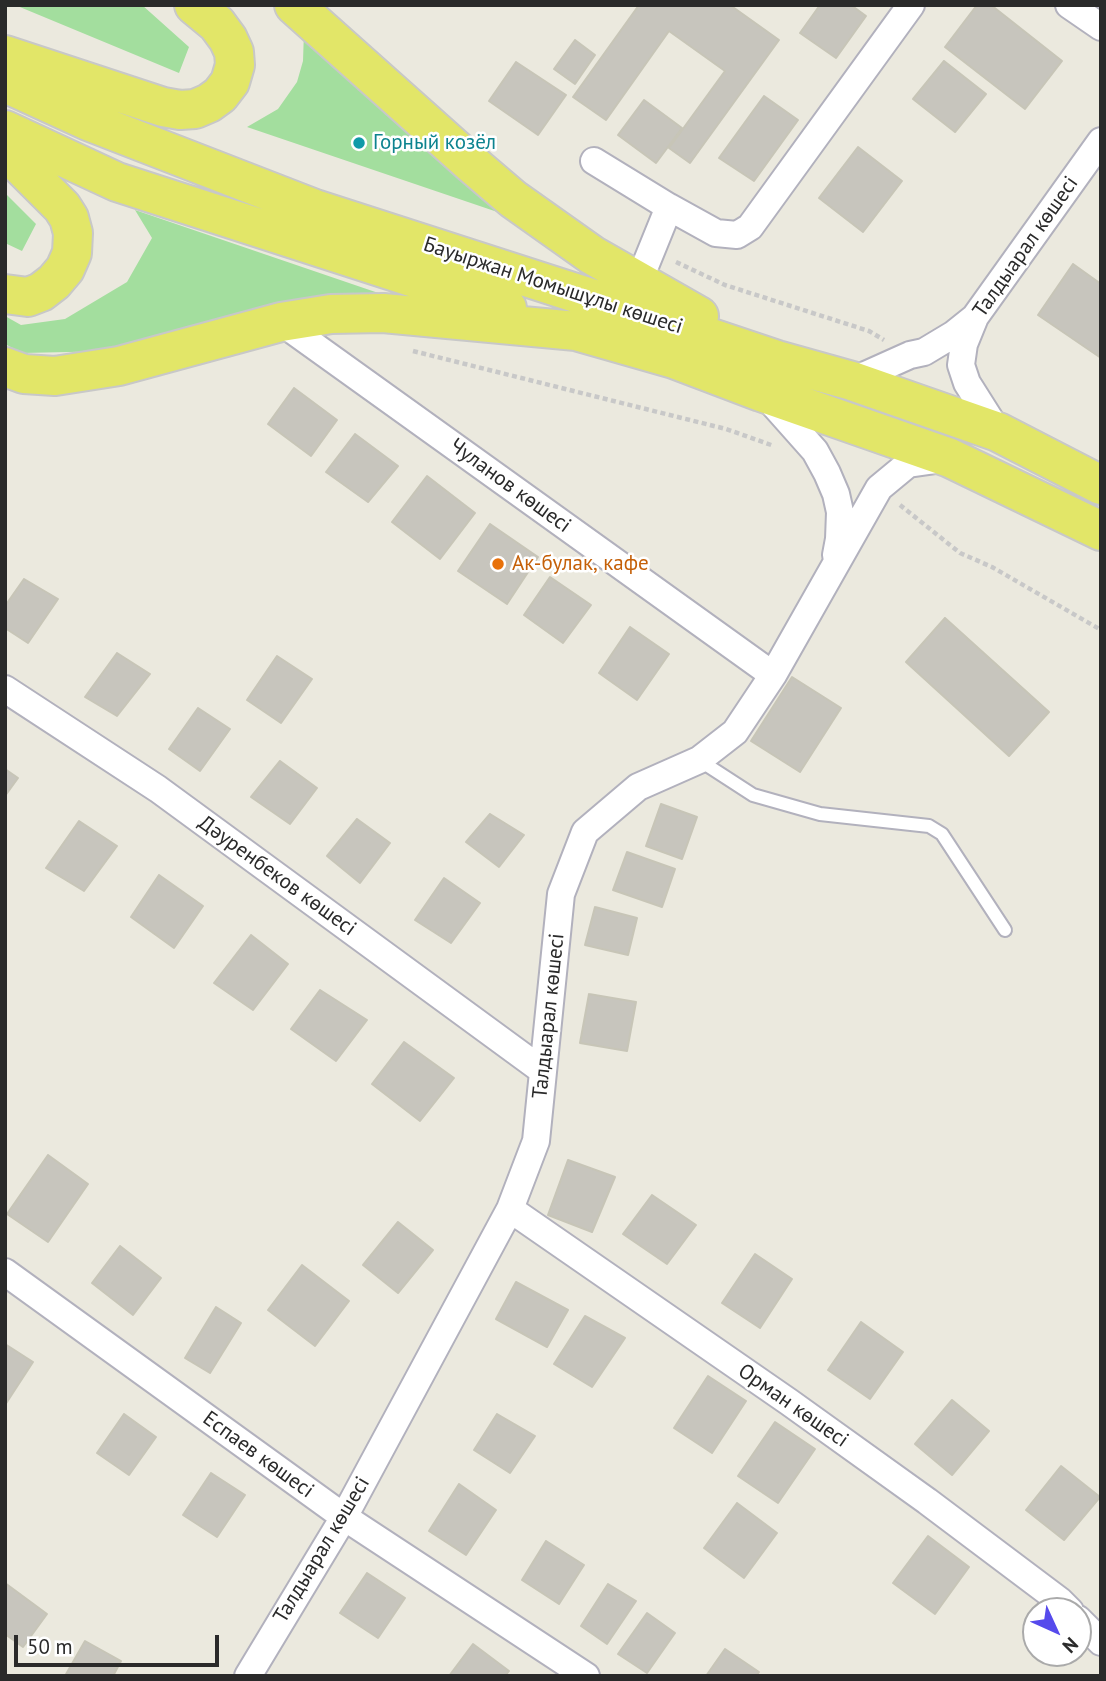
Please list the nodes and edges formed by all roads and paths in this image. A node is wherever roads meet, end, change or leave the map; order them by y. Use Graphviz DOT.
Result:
graph roads {
  1 [pos="194,5"];
  2 [pos="294,5"];
  3 [pos="911,5"];
  4 [pos="1069,5"];
  5 [pos="1101,27"];
  6 [pos="5,55"];
  7 [pos="5,83"];
  8 [pos="5,130"];
  9 [pos="1101,141"];
  10 [pos="5,150"];
  11 [pos="593,161"];
  12 [pos="669,207"];
  13 [pos="639,281"];
  14 [pos="5,294"];
  15 [pos="975,317"];
  16 [pos="281,322"];
  17 [pos="576,331"];
  18 [pos="407,349"];
  19 [pos="5,368"];
  20 [pos="769,376"];
  21 [pos="852,381"];
  22 [pos="998,432"];
  23 [pos="950,458"];
  24 [pos="821,461"];
  25 [pos="1101,485"];
  26 [pos="897,503"];
  27 [pos="1101,531"];
  28 [pos="834,567"];
  29 [pos="1101,630"];
  30 [pos="773,675"];
  31 [pos="5,689"];
  32 [pos="699,760"];
  33 [pos="1005,930"];
  34 [pos="543,1071"];
  35 [pos="510,1209"];
  36 [pos="5,1272"];
  37 [pos="344,1517"];
  38 [pos="1054,1597"];
  39 [pos="247,1676"];
  40 [pos="586,1676"];
  1 -- 6 [label="main road"];
  2 -- 13 [label="main road"];
  3 -- 12 [label="street"];
  4 -- 5 [label="street"];
  7 -- 20 [label="main road, Бауыржан Момышұлы көшесі"];
  8 -- 17 [label="main road, Бауыржан Момышұлы көшесі"];
  9 -- 15 [label="street, Талдыарал көшесі"];
  10 -- 14 [label="main road"];
  11 -- 12 [label="street"];
  12 -- 13 [label="street"];
  13 -- 20 [label="main road"];
  15 -- 21 [label="street"];
  15 -- 22 [label="street, Талдыарал көшесі"];
  16 -- 17 [label="main road"];
  16 -- 19 [label="main road"];
  16 -- 30 [label="street, Чуланов көшесі"];
  17 -- 20 [label="main road"];
  18 -- 24 [label="path"];
  20 -- 21 [label="main road, Бауыржан Момышұлы көшесі"];
  20 -- 23 [label="main road"];
  20 -- 24 [label="street"];
  21 -- 22 [label="main road, Бауыржан Момышұлы көшесі"];
  22 -- 25 [label="main road, Бауыржан Момышұлы көшесі"];
  23 -- 27 [label="main road"];
  23 -- 28 [label="street, Талдыарал көшесі"];
  24 -- 28 [label="street"];
  26 -- 29 [label="path"];
  28 -- 30 [label="street, Талдыарал көшесі"];
  30 -- 32 [label="street, Талдыарал көшесі"];
  31 -- 34 [label="street, Дәуренбеков көшесі"];
  32 -- 33 [label="lane"];
  32 -- 34 [label="street, Талдыарал көшесі"];
  34 -- 35 [label="street, Талдыарал көшесі"];
  35 -- 37 [label="street, Талдыарал көшесі"];
  35 -- 38 [label="street, Орман көшесі"];
  36 -- 37 [label="street, Еспаев көшесі"];
  37 -- 39 [label="street, Талдыарал көшесі"];
  37 -- 40 [label="street, Еспаев көшесі"];
}
